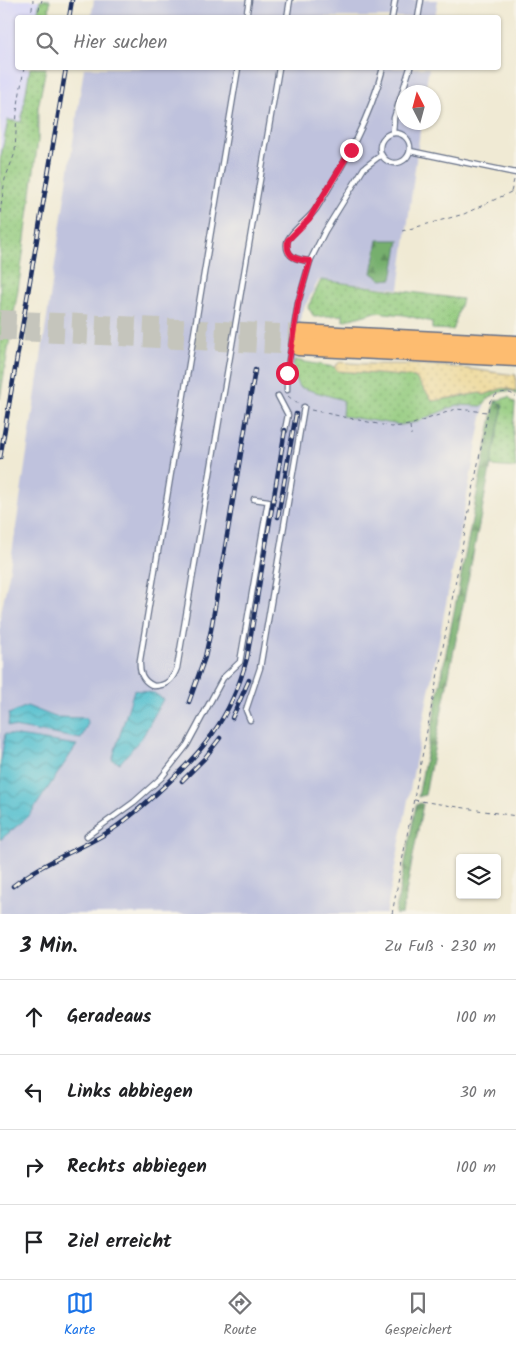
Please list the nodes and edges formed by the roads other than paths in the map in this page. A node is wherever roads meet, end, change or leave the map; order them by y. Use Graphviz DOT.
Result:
graph roads {
  1 [pos="249,0"];
  2 [pos="290,0"];
  3 [pos="395,0"];
  4 [pos="421,0"];
  5 [pos="246,15"];
  6 [pos="288,15"];
  7 [pos="392,15"];
  8 [pos="418,15"];
  9 [pos="238,70"];
  10 [pos="279,70"];
  11 [pos="382,70"];
  12 [pos="409,70"];
  13 [pos="393,133"];
  14 [pos="410,151"];
  15 [pos="381,155"];
  16 [pos="516,173"];
  17 [pos="310,261"];
  18 [pos="516,344"];
  19 [pos="516,358"];
  20 [pos="287,390"];
  21 [pos="278,396"];
  22 [pos="304,407"];
  23 [pos="285,430"];
  24 [pos="254,499"];
  25 [pos="250,720"];
  26 [pos="87,836"];
  1 -- 5 [label="lane"];
  2 -- 6 [label="lane"];
  3 -- 7 [label="lane"];
  4 -- 8 [label="lane"];
  9 -- 10 [label="lane"];
  11 -- 17 [label="lane"];
  12 -- 13 [label="lane"];
  13 -- 14 [label="lane"];
  13 -- 15 [label="lane"];
  14 -- 15 [label="lane"];
  14 -- 16 [label="lane"];
  15 -- 17 [label="lane"];
  17 -- 20 [label="lane"];
  18 -- 19 [label="highway"];
  21 -- 23 [label="lane"];
  22 -- 25 [label="lane"];
  24 -- 26 [label="lane"];
}
